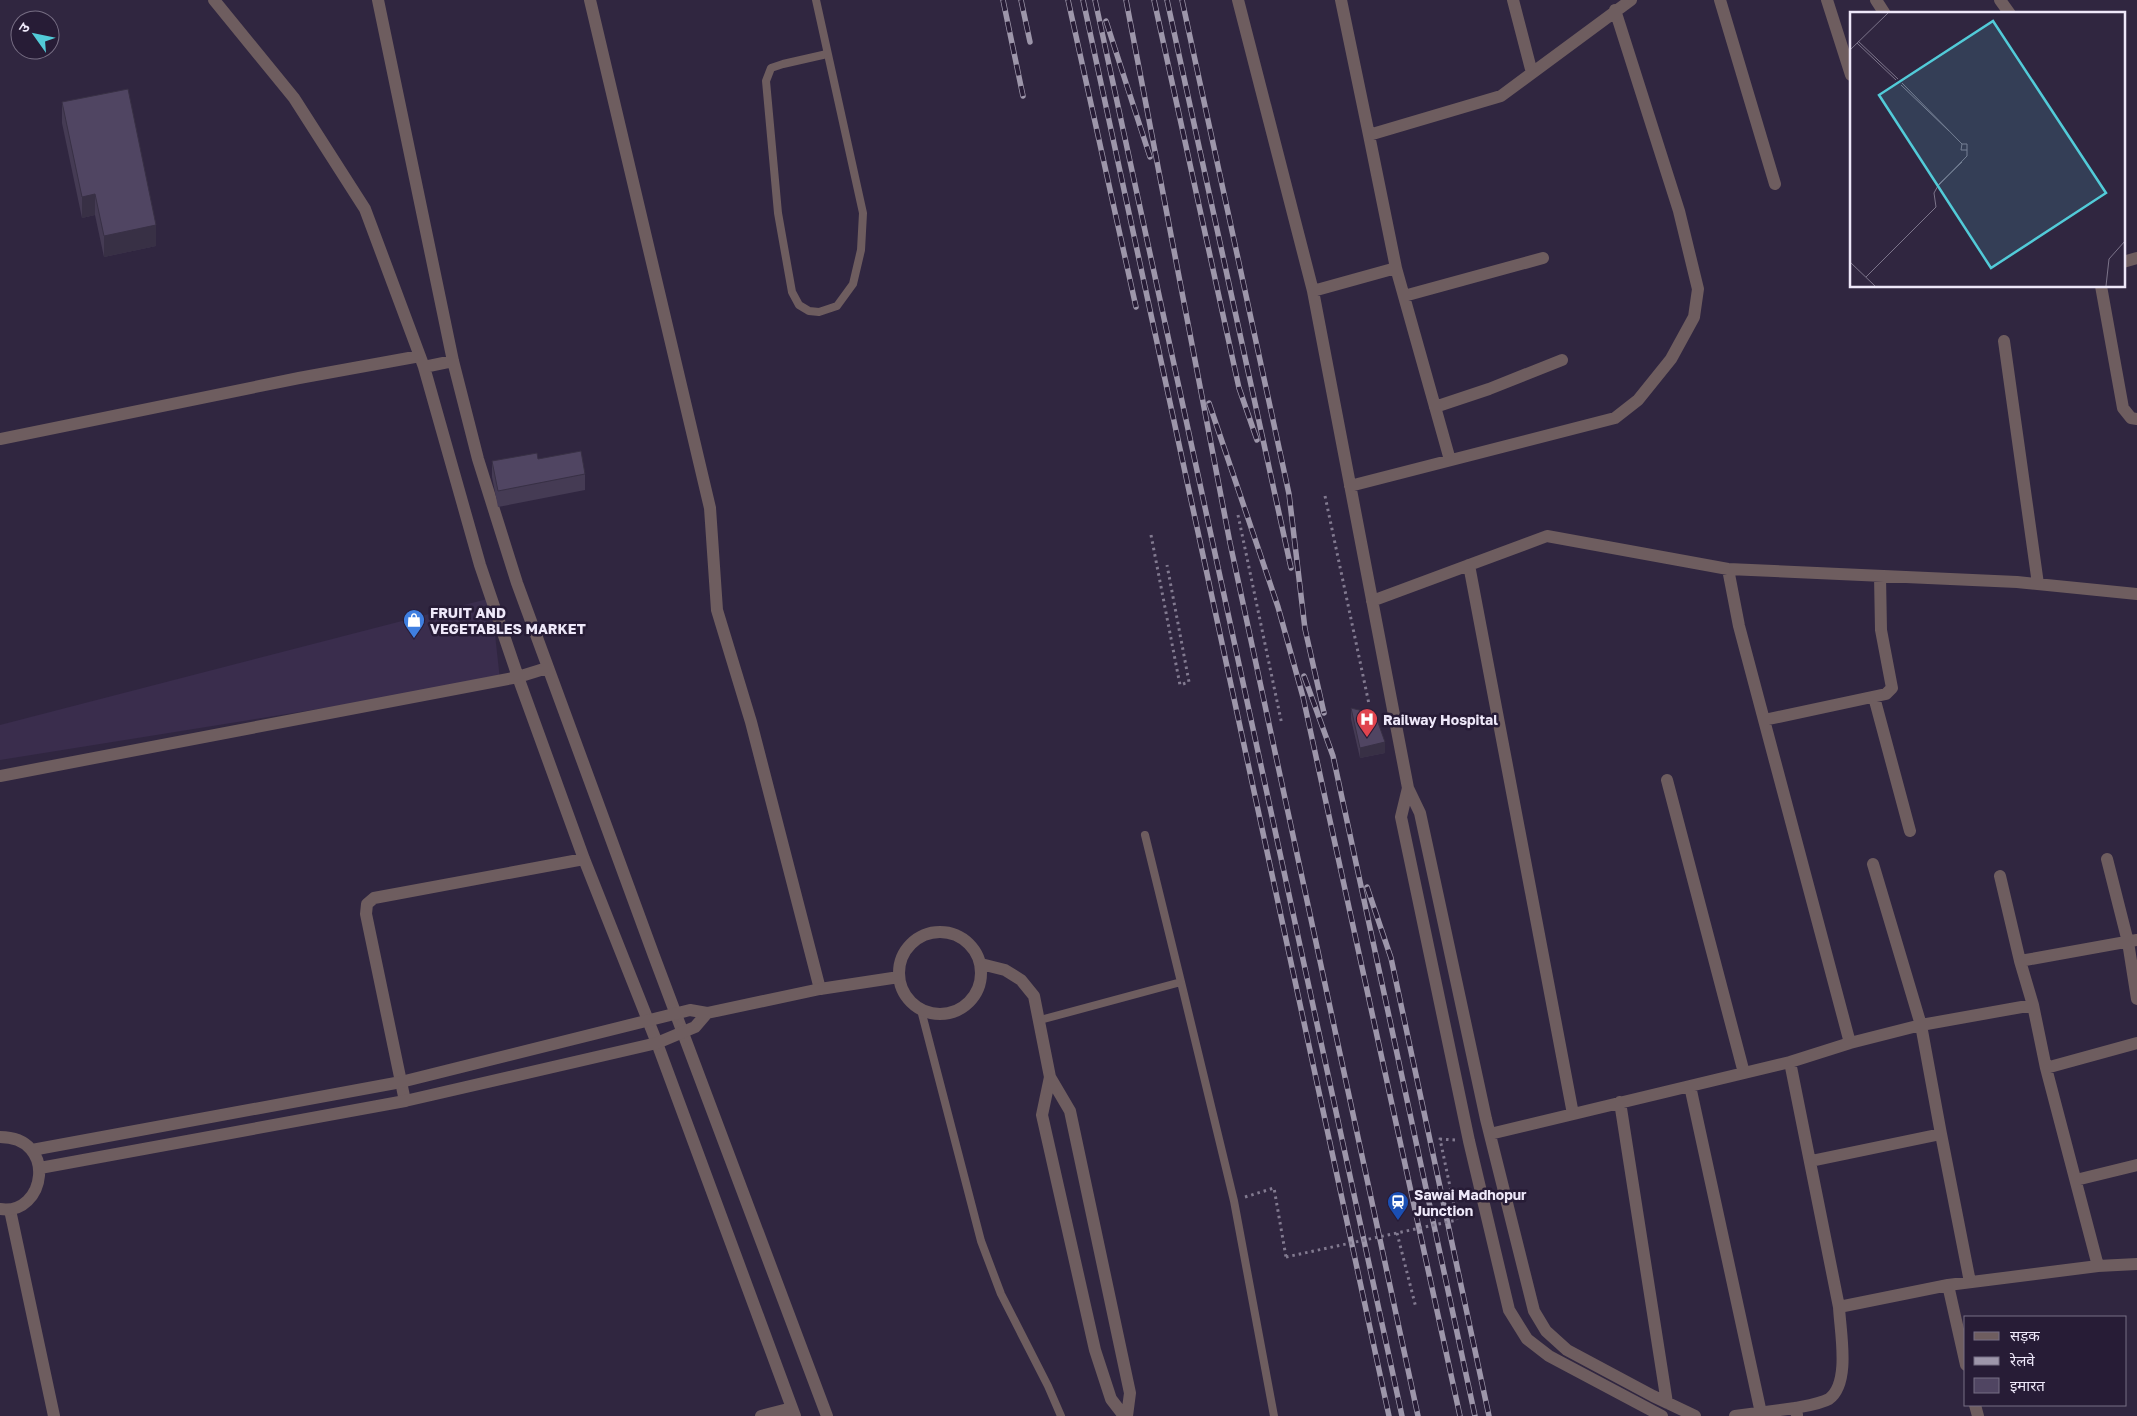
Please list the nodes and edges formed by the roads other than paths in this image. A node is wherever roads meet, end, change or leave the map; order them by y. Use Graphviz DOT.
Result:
graph roads {
  1 [pos="214,0"];
  2 [pos="378,0"];
  3 [pos="590,0"];
  4 [pos="816,0"];
  5 [pos="1238,0"];
  6 [pos="1341,0"];
  7 [pos="1513,0"];
  8 [pos="1631,0"];
  9 [pos="1720,0"];
  10 [pos="1876,0"];
  11 [pos="2000,0"];
  12 [pos="1829,1"];
  13 [pos="1615,10"];
  14 [pos="1884,12"];
  15 [pos="2009,12"];
  16 [pos="827,54"];
  17 [pos="1850,72"];
  18 [pos="1532,73"];
  19 [pos="1370,135"];
  20 [pos="1774,184"];
  21 [pos="1543,258"];
  22 [pos="2137,258"];
  23 [pos="2124,262"];
  24 [pos="1396,268"];
  25 [pos="2100,288"];
  26 [pos="1313,290"];
  27 [pos="1404,296"];
  28 [pos="2004,341"];
  29 [pos="1562,360"];
  30 [pos="453,361"];
  31 [pos="422,362"];
  32 [pos="1435,407"];
  33 [pos="2137,419"];
  34 [pos="0,440"];
  35 [pos="1450,460"];
  36 [pos="1350,486"];
  37 [pos="1468,565"];
  38 [pos="1728,569"];
  39 [pos="1880,576"];
  40 [pos="2038,584"];
  41 [pos="2137,594"];
  42 [pos="1372,600"];
  43 [pos="547,668"];
  44 [pos="518,677"];
  45 [pos="1874,697"];
  46 [pos="1764,720"];
  47 [pos="0,776"];
  48 [pos="1667,780"];
  49 [pos="1408,788"];
  50 [pos="1910,831"];
  51 [pos="1145,835"];
  52 [pos="584,859"];
  53 [pos="2107,859"];
  54 [pos="1873,864"];
  55 [pos="2000,876"];
  56 [pos="2132,941"];
  57 [pos="2020,961"];
  58 [pos="981,964"];
  59 [pos="899,977"];
  60 [pos="1181,982"];
  61 [pos="820,989"];
  62 [pos="2137,999"];
  63 [pos="2033,1005"];
  64 [pos="920,1010"];
  65 [pos="676,1013"];
  66 [pos="707,1013"];
  67 [pos="1040,1020"];
  68 [pos="648,1022"];
  69 [pos="1920,1025"];
  70 [pos="683,1033"];
  71 [pos="2137,1042"];
  72 [pos="657,1043"];
  73 [pos="1850,1043"];
  74 [pos="1790,1062"];
  75 [pos="2046,1068"];
  76 [pos="1744,1073"];
  77 [pos="1050,1077"];
  78 [pos="401,1082"];
  79 [pos="1690,1086"];
  80 [pos="406,1101"];
  81 [pos="1620,1102"];
  82 [pos="1574,1114"];
  83 [pos="1490,1134"];
  84 [pos="1941,1134"];
  85 [pos="0,1137"];
  86 [pos="32,1150"];
  87 [pos="1811,1161"];
  88 [pos="2137,1165"];
  89 [pos="40,1168"];
  90 [pos="2076,1180"];
  91 [pos="5,1209"];
  92 [pos="2137,1264"];
  93 [pos="2098,1266"];
  94 [pos="1970,1282"];
  95 [pos="1948,1284"];
  96 [pos="1839,1307"];
  97 [pos="1964,1356"];
  98 [pos="1667,1403"];
  99 [pos="793,1412"];
  100 [pos="1796,1412"];
  101 [pos="1760,1413"];
  102 [pos="54,1416"];
  103 [pos="762,1416"];
  104 [pos="827,1416"];
  105 [pos="1061,1416"];
  106 [pos="1126,1416"];
  107 [pos="1274,1416"];
  108 [pos="1662,1416"];
  109 [pos="1695,1416"];
  110 [pos="1734,1416"];
  1 -- 31 [label="street"];
  2 -- 30 [label="street"];
  3 -- 61 [label="street"];
  4 -- 16 [label="lane"];
  5 -- 26 [label="street"];
  6 -- 19 [label="street"];
  7 -- 18 [label="street"];
  8 -- 13 [label="street"];
  9 -- 20 [label="street"];
  10 -- 14 [label="street"];
  11 -- 15 [label="street"];
  12 -- 17 [label="street"];
  13 -- 18 [label="street"];
  13 -- 35 [label="street"];
  16 -- 16 [label="lane"];
  18 -- 19 [label="street"];
  19 -- 24 [label="street"];
  21 -- 27 [label="street"];
  22 -- 23 [label="street"];
  24 -- 26 [label="street"];
  24 -- 27 [label="street"];
  25 -- 33 [label="street"];
  26 -- 36 [label="street"];
  27 -- 32 [label="street"];
  28 -- 40 [label="street"];
  29 -- 32 [label="street"];
  30 -- 31 [label="street"];
  30 -- 43 [label="street"];
  31 -- 34 [label="street"];
  31 -- 44 [label="street"];
  32 -- 35 [label="street"];
  35 -- 36 [label="street"];
  36 -- 42 [label="street"];
  37 -- 38 [label="street"];
  37 -- 42 [label="street"];
  37 -- 82 [label="street"];
  38 -- 39 [label="street"];
  38 -- 46 [label="street"];
  39 -- 40 [label="street"];
  39 -- 45 [label="street"];
  40 -- 41 [label="street"];
  42 -- 49 [label="street"];
  43 -- 44 [label="street"];
  43 -- 65 [label="street"];
  44 -- 47 [label="street"];
  44 -- 52 [label="street"];
  45 -- 46 [label="street"];
  45 -- 50 [label="street"];
  46 -- 73 [label="street"];
  48 -- 76 [label="street"];
  49 -- 83 [label="street"];
  49 -- 108 [label="street"];
  51 -- 60 [label="lane"];
  52 -- 68 [label="street"];
  52 -- 78 [label="street"];
  53 -- 56 [label="street"];
  54 -- 69 [label="street"];
  55 -- 57 [label="street"];
  56 -- 57 [label="street"];
  56 -- 62 [label="street"];
  57 -- 63 [label="street"];
  58 -- 59 [label="street"];
  58 -- 64 [label="street"];
  58 -- 67 [label="street"];
  59 -- 61 [label="street"];
  59 -- 64 [label="street"];
  60 -- 67 [label="lane"];
  60 -- 107 [label="lane"];
  61 -- 66 [label="street"];
  63 -- 69 [label="street"];
  63 -- 75 [label="street"];
  64 -- 105 [label="lane"];
  65 -- 66 [label="street"];
  65 -- 68 [label="street"];
  65 -- 70 [label="street"];
  66 -- 70 [label="street"];
  67 -- 77 [label="street"];
  68 -- 72 [label="street"];
  68 -- 78 [label="street"];
  69 -- 73 [label="street"];
  69 -- 84 [label="street"];
  70 -- 72 [label="street"];
  70 -- 104 [label="street"];
  71 -- 75 [label="street"];
  72 -- 80 [label="street"];
  72 -- 99 [label="street"];
  73 -- 74 [label="street"];
  74 -- 76 [label="street"];
  74 -- 87 [label="street"];
  75 -- 90 [label="street"];
  76 -- 79 [label="street"];
  77 -- 106 [label="street"];
  77 -- 106 [label="street"];
  78 -- 80 [label="street"];
  78 -- 86 [label="street"];
  79 -- 81 [label="street"];
  79 -- 101 [label="street"];
  80 -- 89 [label="street"];
  81 -- 82 [label="street"];
  81 -- 98 [label="street"];
  82 -- 83 [label="street"];
  83 -- 98 [label="street"];
  84 -- 87 [label="street"];
  84 -- 94 [label="street"];
  85 -- 86 [label="street"];
  86 -- 89 [label="street"];
  87 -- 96 [label="street"];
  88 -- 90 [label="street"];
  89 -- 91 [label="street"];
  90 -- 93 [label="street"];
  91 -- 102 [label="street"];
  92 -- 93 [label="street"];
  93 -- 94 [label="street"];
  94 -- 95 [label="street"];
  95 -- 96 [label="street"];
  95 -- 97 [label="street"];
  96 -- 100 [label="street"];
  98 -- 109 [label="street"];
  99 -- 103 [label="street"];
  100 -- 101 [label="street"];
  101 -- 110 [label="street"];
}
